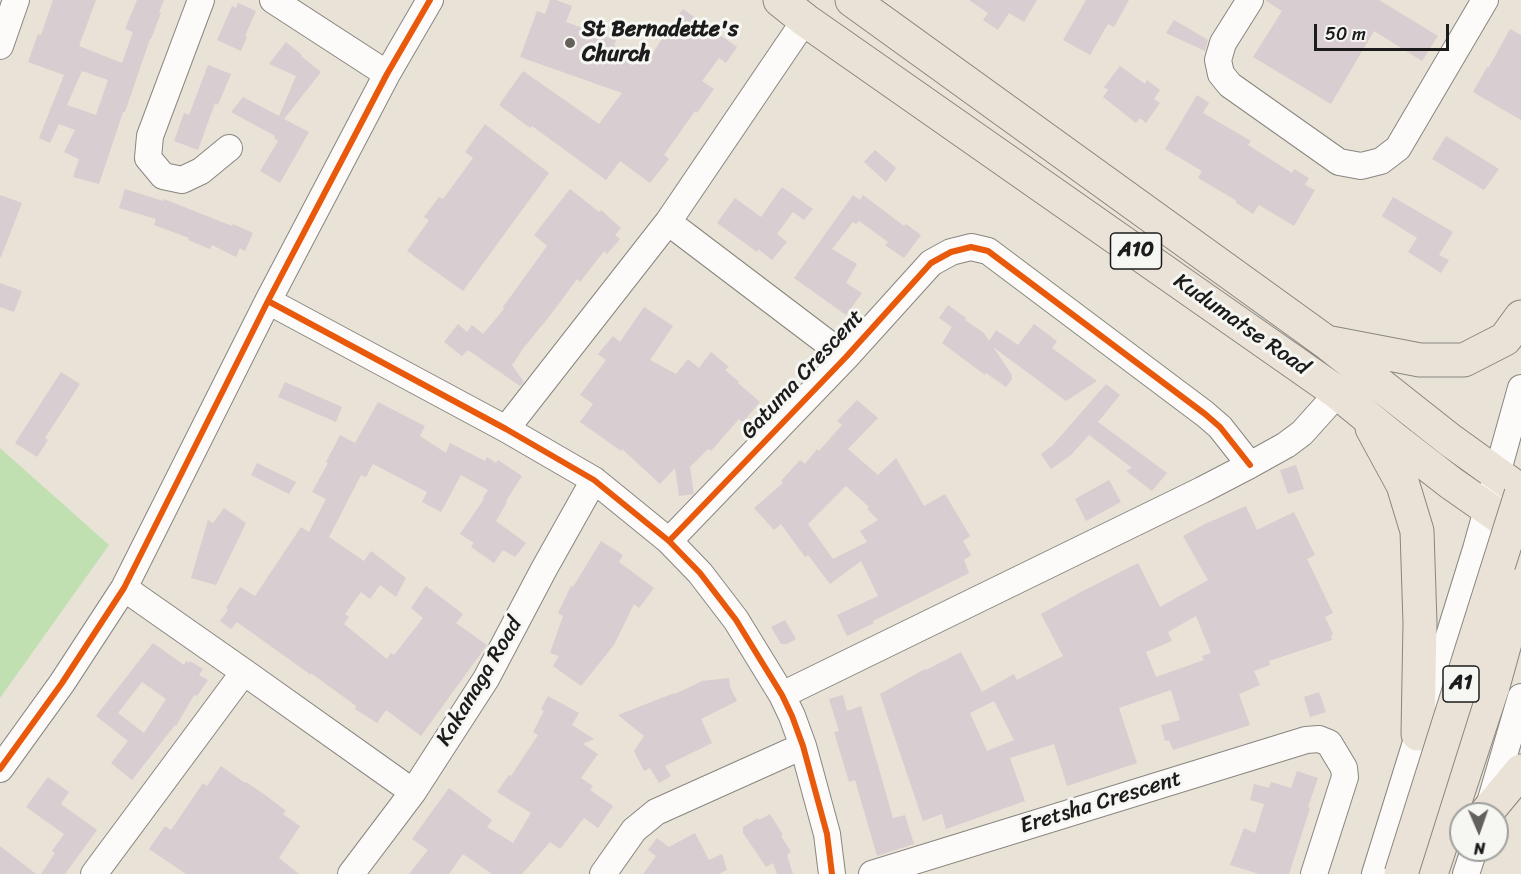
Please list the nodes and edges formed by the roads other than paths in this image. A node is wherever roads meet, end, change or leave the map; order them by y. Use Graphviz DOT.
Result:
graph roads {
  1 [pos="16,0"];
  2 [pos="201,0"];
  3 [pos="273,0"];
  4 [pos="430,0"];
  5 [pos="780,0"];
  6 [pos="852,0"];
  7 [pos="1250,0"];
  8 [pos="1485,0"];
  9 [pos="805,20"];
  10 [pos="0,46"];
  11 [pos="387,74"];
  12 [pos="229,148"];
  13 [pos="668,222"];
  14 [pos="268,301"];
  15 [pos="1521,317"];
  16 [pos="1326,342"];
  17 [pos="846,357"];
  18 [pos="1521,388"];
  19 [pos="1338,393"];
  20 [pos="1364,413"];
  21 [pos="506,429"];
  22 [pos="1250,465"];
  23 [pos="594,480"];
  24 [pos="1513,487"];
  25 [pos="1487,509"];
  26 [pos="1521,532"];
  27 [pos="669,541"];
  28 [pos="1521,585"];
  29 [pos="123,588"];
  30 [pos="1521,612"];
  31 [pos="1455,615"];
  32 [pos="244,672"];
  33 [pos="1507,692"];
  34 [pos="782,695"];
  35 [pos="1418,734"];
  36 [pos="803,746"];
  37 [pos="0,769"];
  38 [pos="1521,771"];
  39 [pos="412,792"];
  40 [pos="1489,802"];
  41 [pos="1496,802"];
  42 [pos="94,874"];
  43 [pos="351,874"];
  44 [pos="603,874"];
  45 [pos="832,874"];
  46 [pos="872,874"];
  47 [pos="1314,874"];
  48 [pos="1374,874"];
  49 [pos="1401,874"];
  50 [pos="1431,874"];
  1 -- 10 [label="street"];
  2 -- 12 [label="street"];
  3 -- 11 [label="street"];
  4 -- 11 [label="street"];
  5 -- 9 [label="main road, Kudumatse Road / A10"];
  6 -- 16 [label="main road, Kudumatse Road / A10"];
  7 -- 8 [label="street"];
  9 -- 13 [label="street"];
  9 -- 19 [label="main road, Kudumatse Road / A10"];
  11 -- 14 [label="street"];
  13 -- 17 [label="street"];
  13 -- 21 [label="street"];
  14 -- 21 [label="street"];
  14 -- 29 [label="street"];
  15 -- 16 [label="main road"];
  16 -- 24 [label="main road, Kudumatse Road / A10"];
  17 -- 22 [label="street, Gatuma Crescent"];
  17 -- 27 [label="street, Gatuma Crescent"];
  18 -- 24 [label="street"];
  19 -- 20 [label="main road, Kudumatse Road / A10"];
  19 -- 22 [label="street"];
  20 -- 25 [label="main road, Kudumatse Road / A10"];
  20 -- 35 [label="main road"];
  21 -- 23 [label="street"];
  22 -- 34 [label="street"];
  23 -- 27 [label="street"];
  23 -- 39 [label="street, Kakanaga Road"];
  24 -- 25 [label="street"];
  24 -- 49 [label="main road, A1, bridge"];
  25 -- 26 [label="main road, Kudumatse Road / A10"];
  25 -- 31 [label="street"];
  27 -- 34 [label="street"];
  28 -- 33 [label="main road, A1, bridge"];
  29 -- 32 [label="street"];
  29 -- 37 [label="street"];
  30 -- 31 [label="street"];
  31 -- 35 [label="street"];
  32 -- 39 [label="street"];
  32 -- 42 [label="street"];
  33 -- 40 [label="street"];
  33 -- 50 [label="main road, A1"];
  34 -- 36 [label="street"];
  35 -- 48 [label="street"];
  36 -- 44 [label="street"];
  36 -- 45 [label="street"];
  38 -- 41 [label="main road"];
  39 -- 43 [label="street, Kakanaga Road"];
  46 -- 47 [label="street, Eretsha Crescent"];
}
